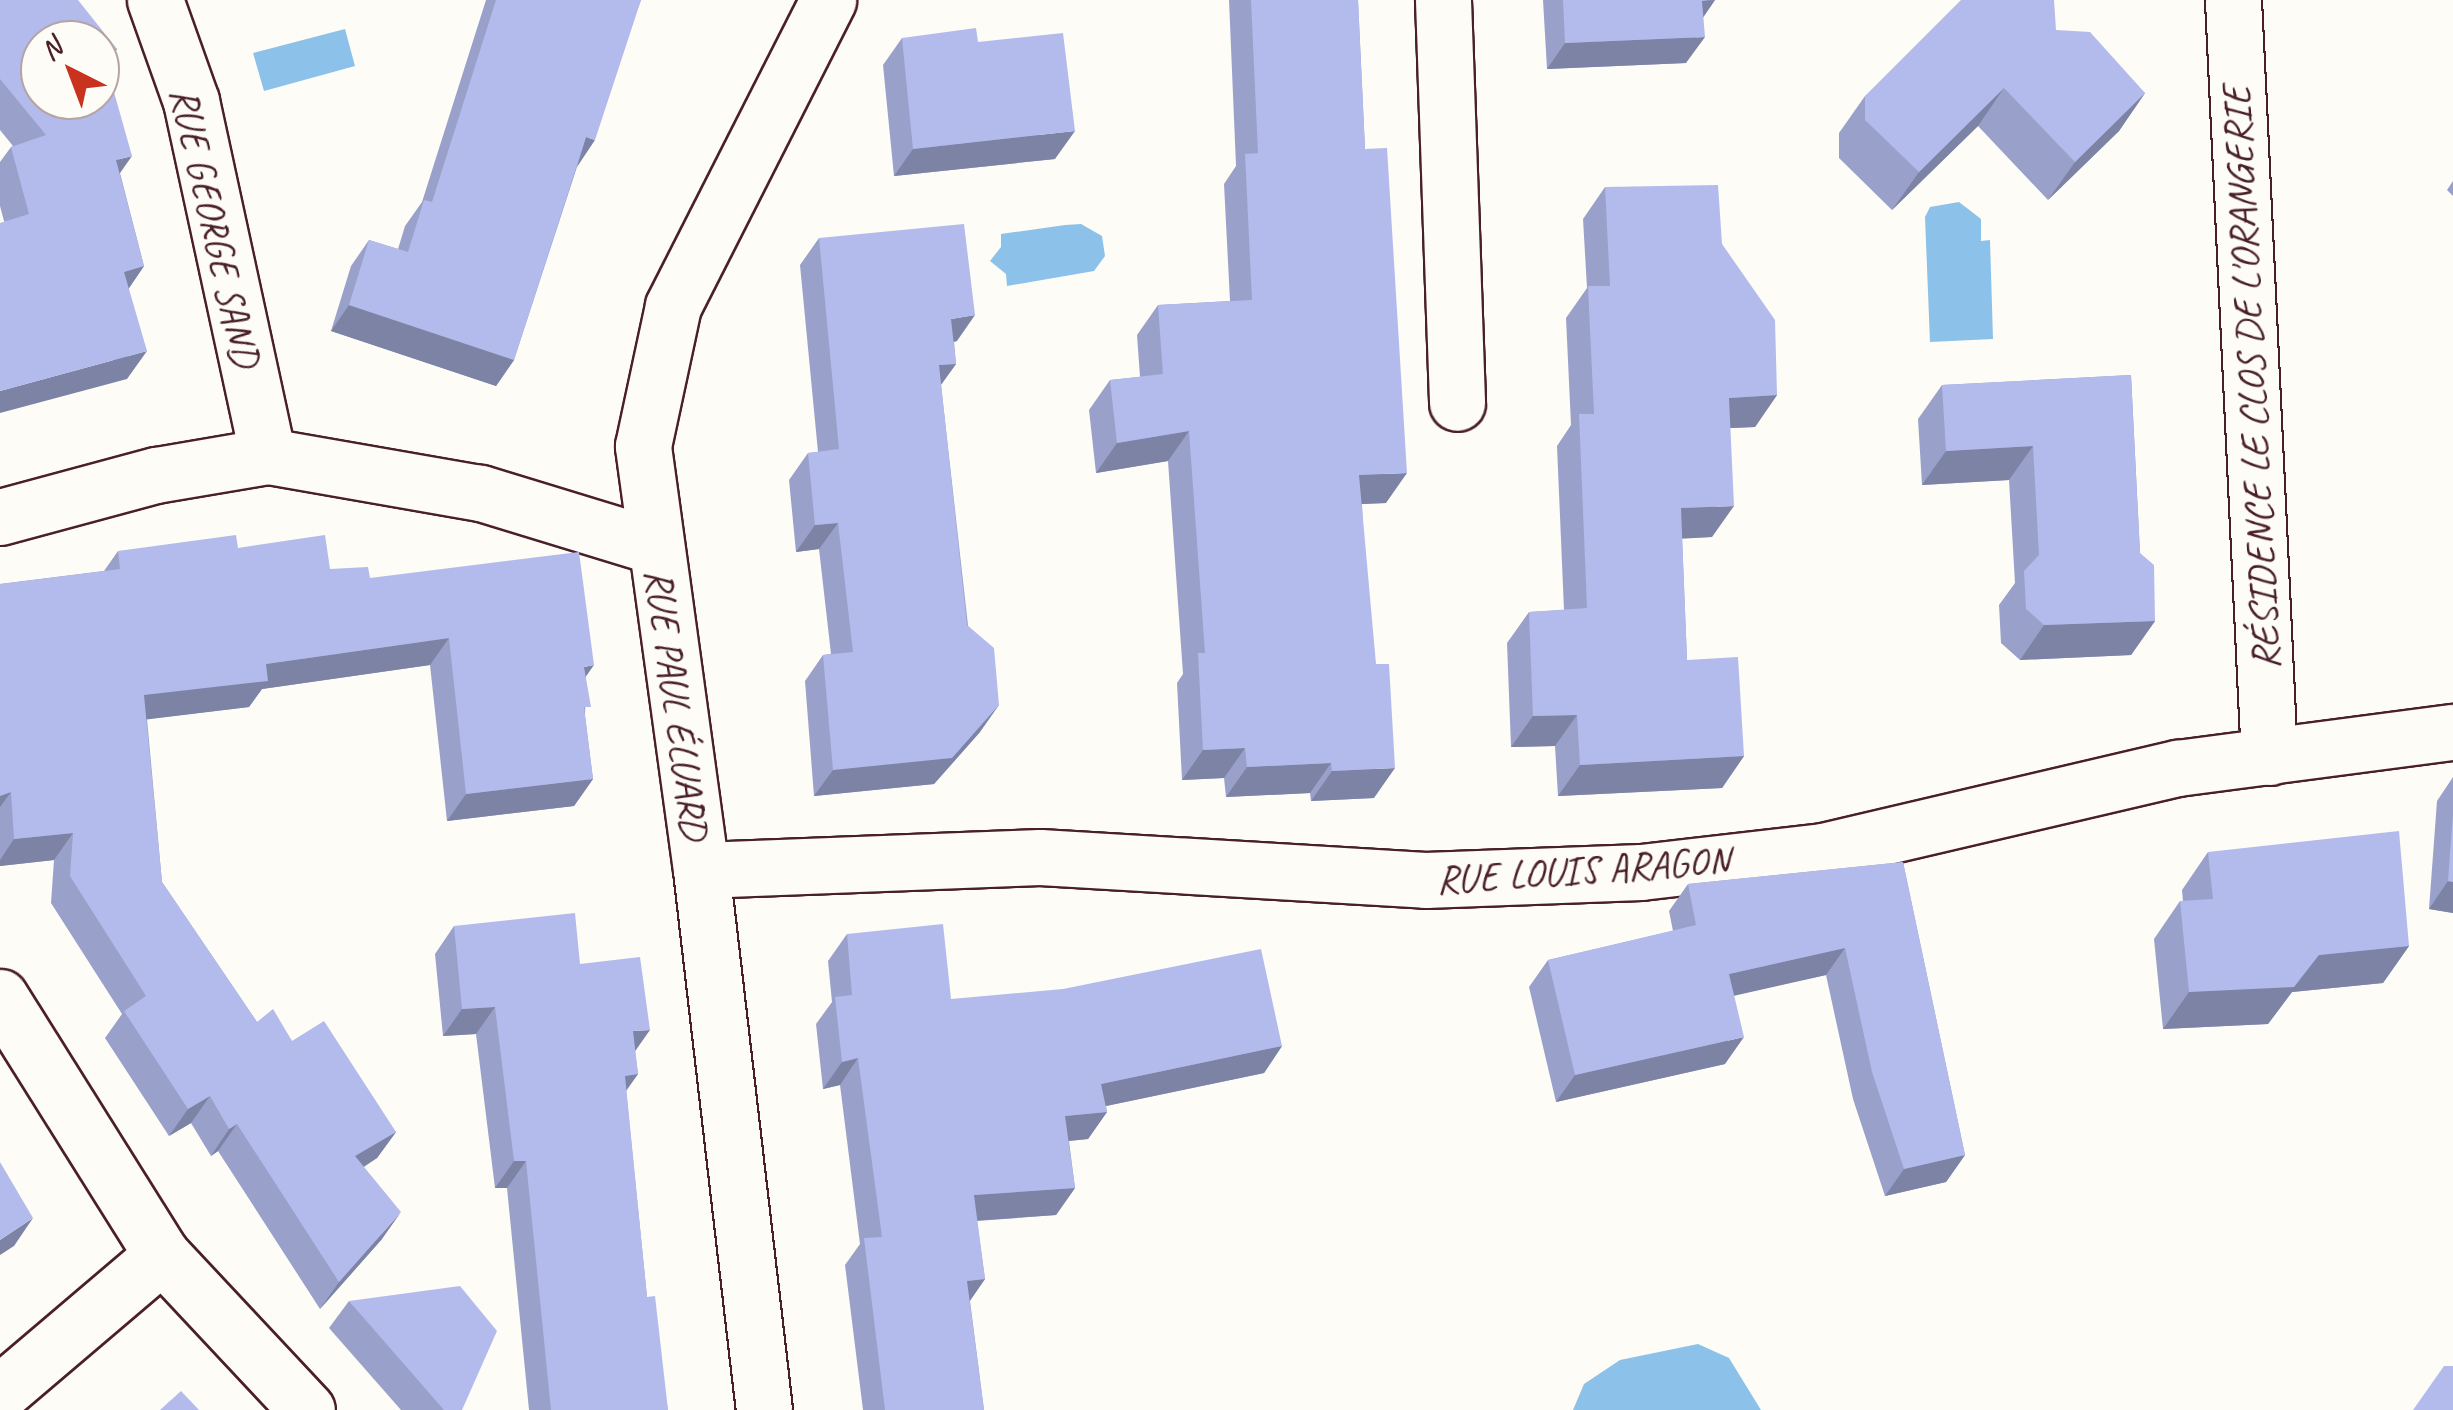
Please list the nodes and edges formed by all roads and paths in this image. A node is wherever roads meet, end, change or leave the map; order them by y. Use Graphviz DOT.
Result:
graph roads {
  1 [pos="155,0"];
  2 [pos="828,0"];
  3 [pos="1443,0"];
  4 [pos="2232,0"];
  5 [pos="1458,403"];
  6 [pos="268,456"];
  7 [pos="0,517"];
  8 [pos="654,546"];
  9 [pos="2453,732"];
  10 [pos="2269,757"];
  11 [pos="702,870"];
  12 [pos="0,997"];
  13 [pos="162,1255"];
  14 [pos="0,1393"];
  15 [pos="308,1410"];
  16 [pos="764,1410"];
  1 -- 6 [label="street, RUE GEORGE SAND"];
  2 -- 8 [label="street"];
  3 -- 5 [label="street"];
  4 -- 10 [label="street, RÉSIDENCE LE CLOS DE L'ORANGERIE"];
  6 -- 7 [label="street, RUE PAUL ÉLUARD"];
  6 -- 8 [label="street, RUE PAUL ÉLUARD"];
  8 -- 11 [label="street, RUE PAUL ÉLUARD"];
  9 -- 10 [label="street, RUE LOUIS ARAGON"];
  10 -- 11 [label="street, RUE LOUIS ARAGON"];
  11 -- 16 [label="street, RUE PAUL ÉLUARD"];
  12 -- 13 [label="street"];
  13 -- 14 [label="street"];
  13 -- 15 [label="street"];
}
